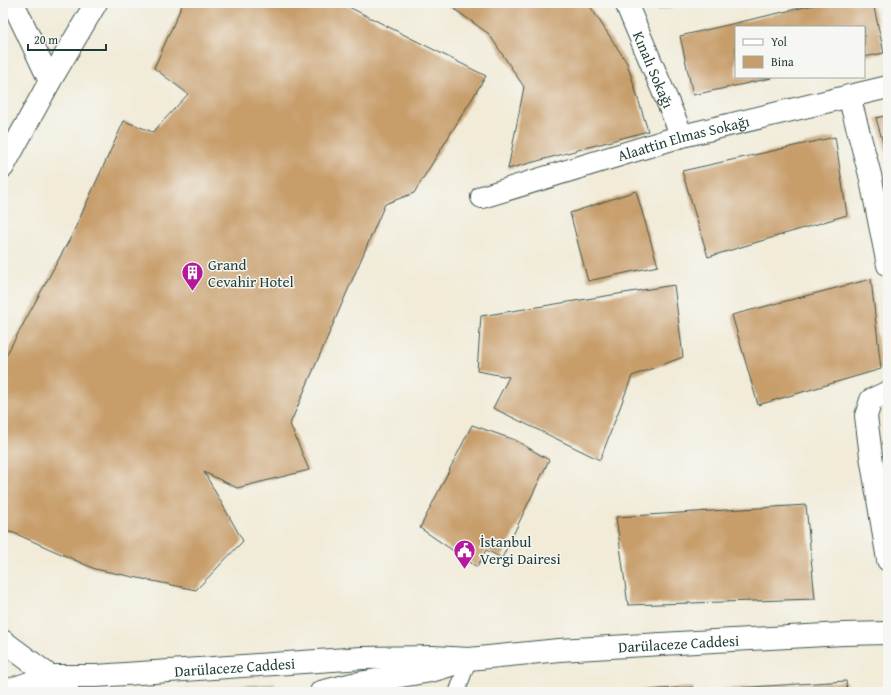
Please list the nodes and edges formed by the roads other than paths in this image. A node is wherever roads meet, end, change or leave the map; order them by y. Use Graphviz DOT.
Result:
graph roads {
  1 [pos="13,3"];
  2 [pos="96,3"];
  3 [pos="626,3"];
  4 [pos="50,81"];
  5 [pos="888,87"];
  6 [pos="849,96"];
  7 [pos="682,136"];
  8 [pos="3,167"];
  9 [pos="482,197"];
  10 [pos="888,265"];
  11 [pos="888,392"];
  12 [pos="888,560"];
  13 [pos="888,633"];
  14 [pos="3,641"];
  15 [pos="469,659"];
  16 [pos="50,676"];
  17 [pos="3,692"];
  18 [pos="68,692"];
  19 [pos="321,692"];
  20 [pos="457,692"];
  1 -- 4 [label="main road"];
  2 -- 4 [label="main road"];
  3 -- 7 [label="main road, Kınalı Sokağı"];
  4 -- 8 [label="main road"];
  5 -- 6 [label="main road, Alaattin Elmas Sokağı"];
  6 -- 7 [label="main road, Alaattin Elmas Sokağı"];
  6 -- 10 [label="main road"];
  7 -- 9 [label="main road, Alaattin Elmas Sokağı"];
  11 -- 12 [label="main road"];
  13 -- 15 [label="main road, Darülaceze Caddesi"];
  14 -- 16 [label="main road"];
  15 -- 16 [label="main road, Darülaceze Caddesi"];
  15 -- 19 [label="main road, Darülaceze Caddesi"];
  15 -- 20 [label="lane"];
  16 -- 17 [label="main road, Darülaceze Caddesi"];
  16 -- 18 [label="main road"];
}
